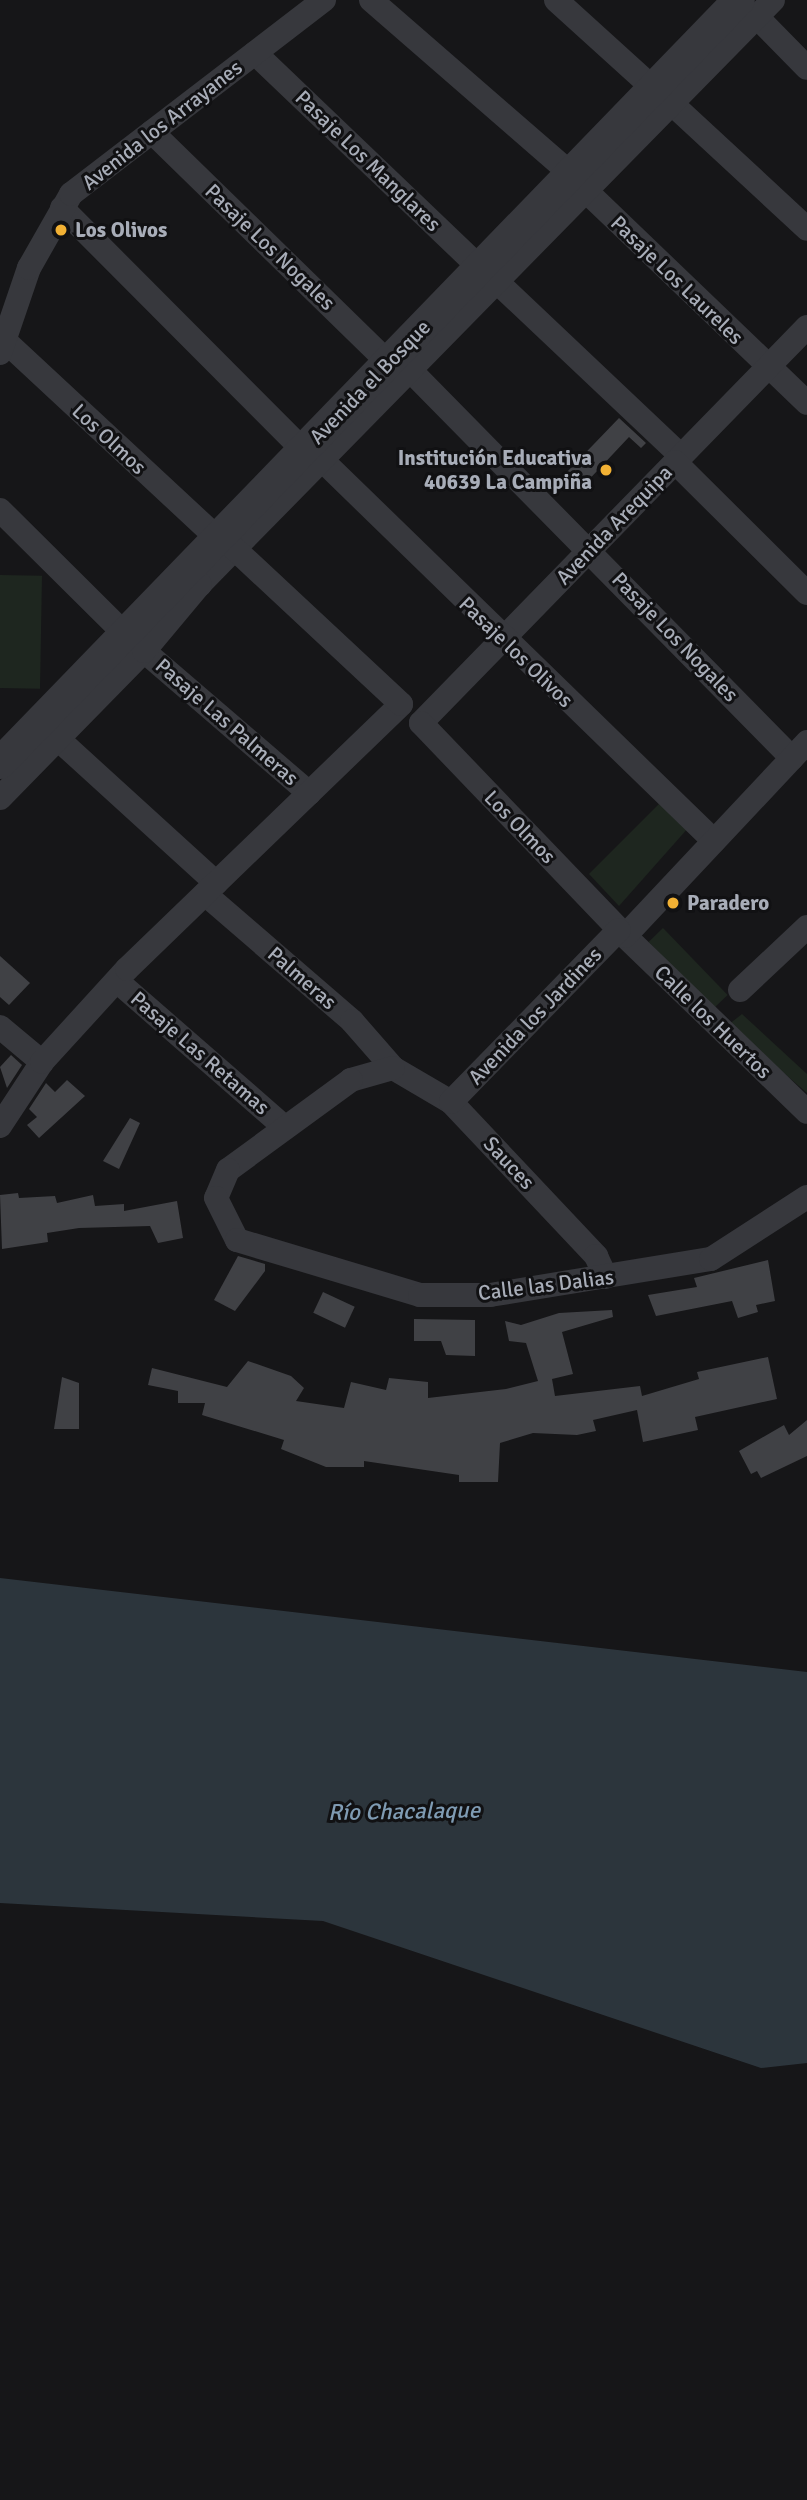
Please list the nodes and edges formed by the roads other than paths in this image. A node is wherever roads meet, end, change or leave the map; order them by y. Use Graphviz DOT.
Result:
graph roads {
  1 [pos="324,0"];
  2 [pos="371,0"];
  3 [pos="556,0"];
  4 [pos="756,5"];
  5 [pos="255,53"];
  6 [pos="807,68"];
  7 [pos="660,94"];
  8 [pos="152,132"];
  9 [pos="576,181"];
  10 [pos="62,208"];
  11 [pos="807,229"];
  12 [pos="488,275"];
  13 [pos="807,327"];
  14 [pos="1,346"];
  15 [pos="398,365"];
  16 [pos="768,367"];
  17 [pos="807,404"];
  18 [pos="312,455"];
  19 [pos="678,459"];
  20 [pos="0,510"];
  21 [pos="225,543"];
  22 [pos="590,549"];
  23 [pos="807,593"];
  24 [pos="502,639"];
  25 [pos="135,642"];
  26 [pos="421,723"];
  27 [pos="58,739"];
  28 [pos="799,750"];
  29 [pos="0,763"];
  30 [pos="309,793"];
  31 [pos="0,798"];
  32 [pos="714,841"];
  33 [pos="211,889"];
  34 [pos="807,927"];
  35 [pos="622,933"];
  36 [pos="117,981"];
  37 [pos="740,990"];
  38 [pos="0,1027"];
  39 [pos="42,1062"];
  40 [pos="394,1068"];
  41 [pos="451,1102"];
  42 [pos="806,1111"];
  43 [pos="282,1125"];
  44 [pos="0,1126"];
  45 [pos="807,1197"];
  46 [pos="606,1277"];
  1 -- 5 [label="street, Avenida los Arrayanes"];
  2 -- 9 [label="street, Pasaje Los Laureles"];
  3 -- 7 [label="street"];
  4 -- 6 [label="street"];
  4 -- 7 [label="street, Avenida el Bosque"];
  5 -- 8 [label="street, Avenida los Arrayanes"];
  5 -- 12 [label="street, Pasaje Los Manglares"];
  7 -- 9 [label="street, Avenida el Bosque"];
  7 -- 11 [label="street"];
  8 -- 10 [label="street, Avenida los Arrayanes"];
  8 -- 15 [label="street, Pasaje Los Nogales"];
  9 -- 12 [label="street"];
  9 -- 12 [label="street, Avenida el Bosque"];
  9 -- 16 [label="street, Pasaje Los Laureles"];
  10 -- 14 [label="street, Avenida los Arrayanes"];
  10 -- 18 [label="street, Pasaje los Olivos"];
  12 -- 15 [label="street"];
  12 -- 15 [label="street, Avenida el Bosque"];
  12 -- 19 [label="street, Pasaje Los Manglares"];
  13 -- 16 [label="street, Avenida Arequipa"];
  14 -- 21 [label="street, Los Olmos"];
  15 -- 18 [label="street, Avenida el Bosque"];
  15 -- 22 [label="street, Pasaje Los Nogales"];
  16 -- 17 [label="street, Pasaje Los Laureles"];
  16 -- 19 [label="street, Avenida Arequipa"];
  18 -- 21 [label="street, Avenida el Bosque"];
  18 -- 24 [label="street, Pasaje los Olivos"];
  19 -- 22 [label="street, Avenida Arequipa"];
  19 -- 23 [label="street, Pasaje Los Manglares"];
  20 -- 25 [label="street, Pasaje Las Palmeras"];
  21 -- 25 [label="street, Avenida el Bosque"];
  21 -- 30 [label="street, Los Olmos"];
  22 -- 24 [label="street, Avenida Arequipa"];
  22 -- 28 [label="street, Pasaje Los Nogales"];
  24 -- 26 [label="street, Avenida Arequipa"];
  24 -- 32 [label="street, Pasaje los Olivos"];
  25 -- 27 [label="street"];
  25 -- 29 [label="street, Avenida el Bosque"];
  25 -- 30 [label="street, Pasaje Las Palmeras"];
  26 -- 35 [label="street, Los Olmos"];
  27 -- 31 [label="street"];
  27 -- 33 [label="street, Palmeras"];
  28 -- 32 [label="street, Avenida los Jardines"];
  30 -- 33 [label="street"];
  32 -- 35 [label="street, Avenida los Jardines"];
  33 -- 36 [label="street"];
  33 -- 40 [label="street, Palmeras"];
  34 -- 37 [label="street"];
  35 -- 41 [label="street, Avenida los Jardines"];
  35 -- 42 [label="street, Calle los Huertos"];
  36 -- 39 [label="street"];
  36 -- 43 [label="street, Pasaje Las Retamas"];
  38 -- 39 [label="street"];
  39 -- 44 [label="street"];
  40 -- 41 [label="street, Sauces"];
  40 -- 43 [label="street"];
  41 -- 46 [label="street, Sauces"];
  43 -- 46 [label="street, Calle las Dalias"];
  45 -- 46 [label="street, Calle las Dalias"];
}
